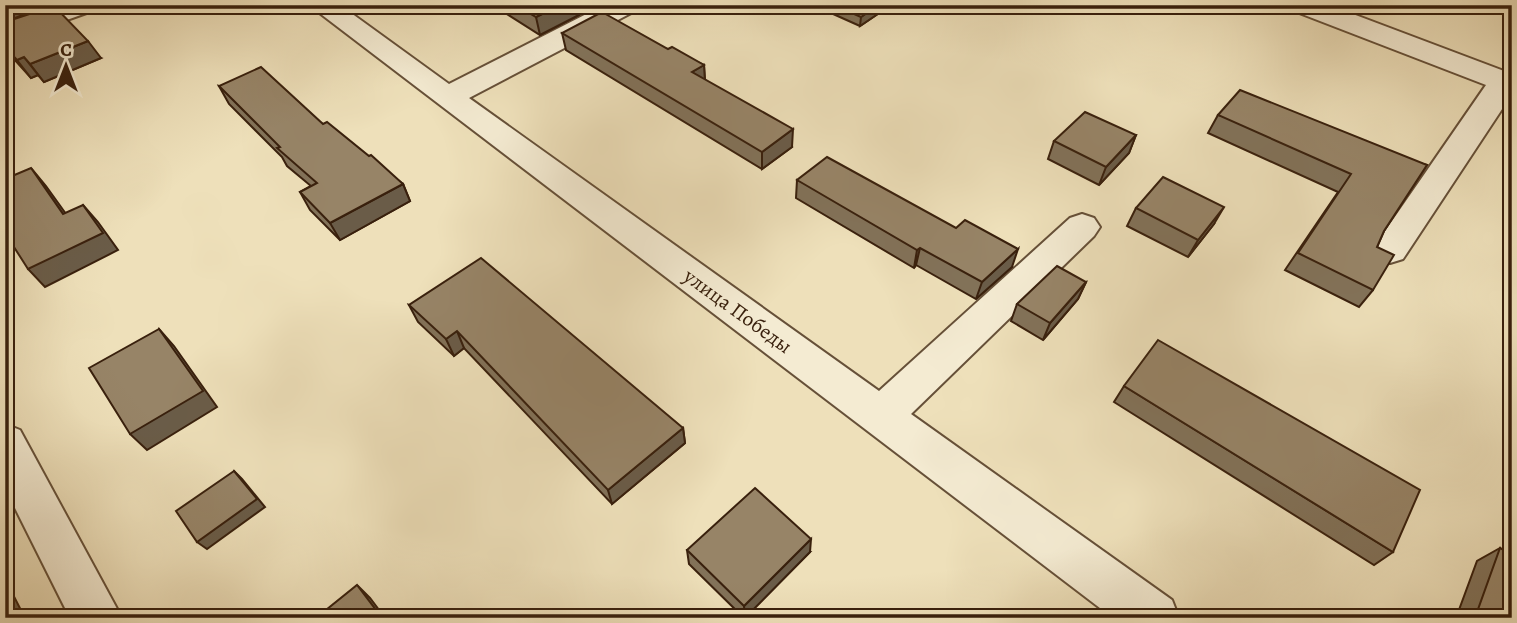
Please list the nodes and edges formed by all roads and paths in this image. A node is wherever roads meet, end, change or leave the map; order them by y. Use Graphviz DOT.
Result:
graph roads {
  1 [pos="82,5"];
  2 [pos="322,5"];
  3 [pos="625,5"];
  4 [pos="1304,5"];
  5 [pos="5,34"];
  6 [pos="1508,83"];
  7 [pos="447,97"];
  8 [pos="1082,227"];
  9 [pos="1390,250"];
  10 [pos="880,416"];
  11 [pos="5,443"];
  12 [pos="97,618"];
  13 [pos="1154,618"];
  1 -- 5 [label="street"];
  2 -- 7 [label="street, улица Победы"];
  3 -- 7 [label="street"];
  4 -- 6 [label="street"];
  6 -- 9 [label="street"];
  7 -- 10 [label="street, улица Победы"];
  8 -- 10 [label="street"];
  10 -- 13 [label="street, улица Победы"];
  11 -- 12 [label="street"];
}
